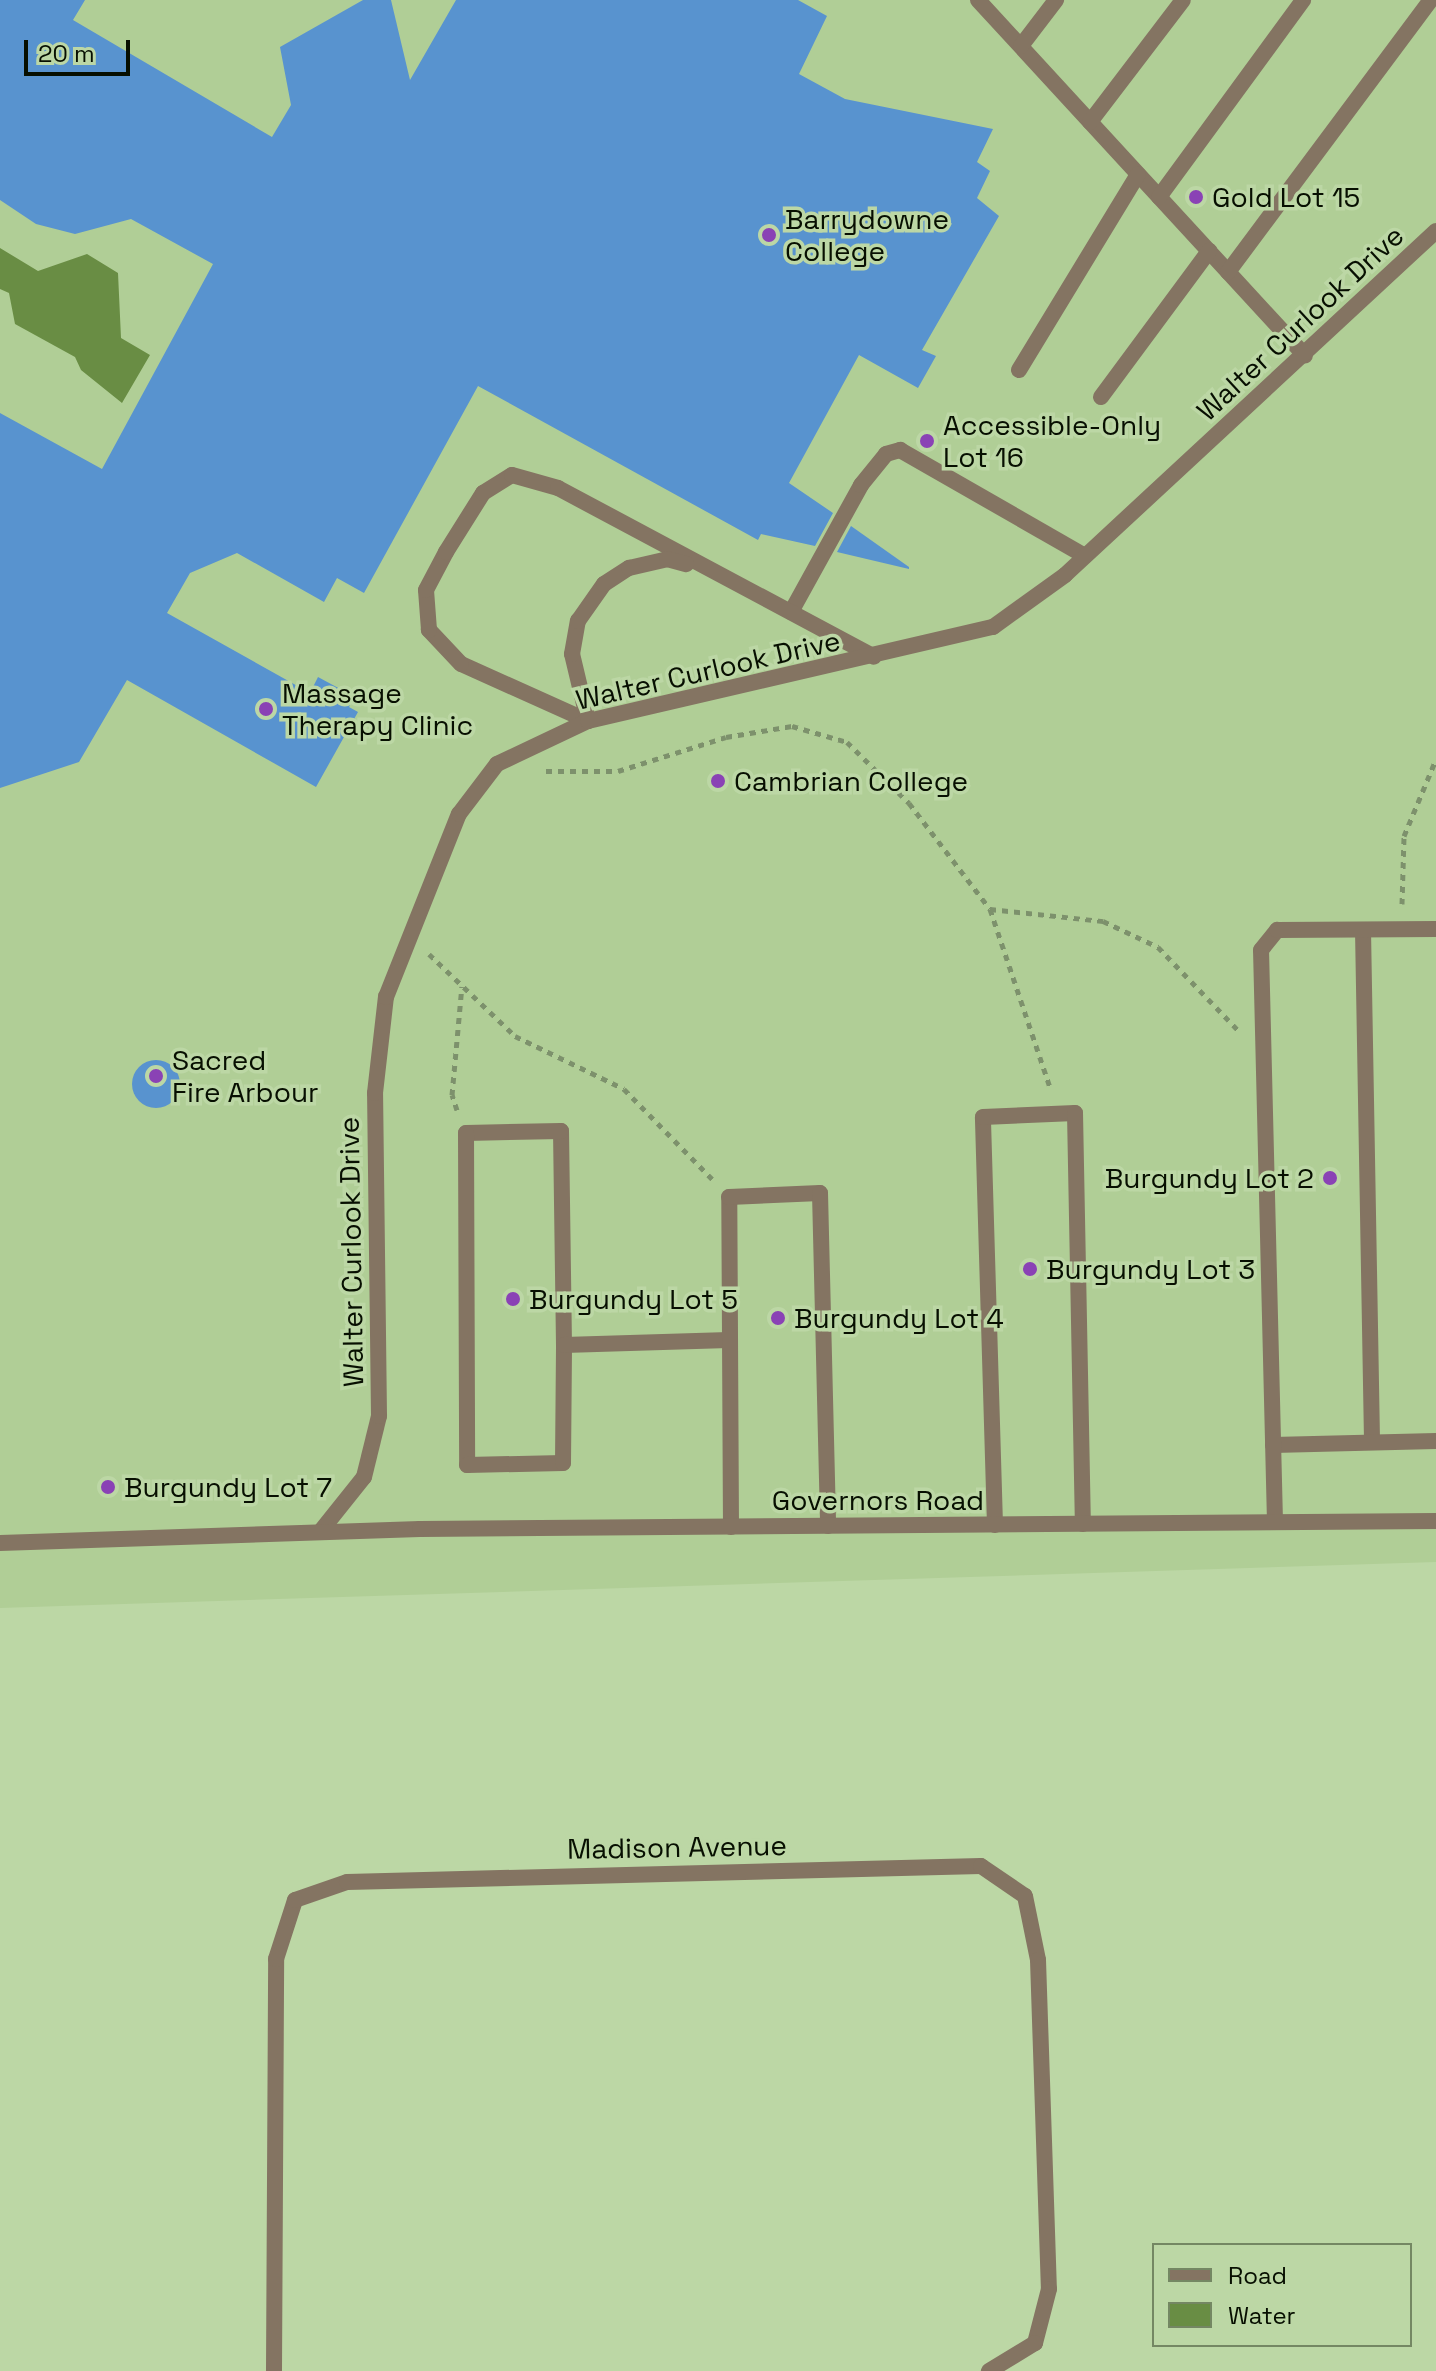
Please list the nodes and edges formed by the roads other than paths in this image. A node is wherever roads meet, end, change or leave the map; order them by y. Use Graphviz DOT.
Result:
graph roads {
  1 [pos="978,0"];
  2 [pos="1056,0"];
  3 [pos="1183,0"];
  4 [pos="1303,0"];
  5 [pos="1431,0"];
  6 [pos="1021,46"];
  7 [pos="1090,122"];
  8 [pos="1138,174"];
  9 [pos="1159,197"];
  10 [pos="1436,231"];
  11 [pos="1209,251"];
  12 [pos="1228,272"];
  13 [pos="1305,356"];
  14 [pos="1019,370"];
  15 [pos="1101,397"];
  16 [pos="1085,556"];
  17 [pos="711,570"];
  18 [pos="791,612"];
  19 [pos="874,657"];
  20 [pos="588,721"];
  21 [pos="1436,929"];
  22 [pos="1363,930"];
  23 [pos="729,1340"];
  24 [pos="564,1345"];
  25 [pos="1436,1441"];
  26 [pos="1372,1442"];
  27 [pos="1273,1445"];
  28 [pos="1436,1521"];
  29 [pos="1275,1522"];
  30 [pos="1083,1524"];
  31 [pos="995,1525"];
  32 [pos="828,1526"];
  33 [pos="731,1527"];
  34 [pos="320,1532"];
  35 [pos="0,1543"];
  36 [pos="274,2371"];
  37 [pos="989,2371"];
  1 -- 6 [label="street"];
  2 -- 6 [label="street"];
  3 -- 7 [label="street"];
  4 -- 9 [label="street"];
  5 -- 12 [label="street"];
  6 -- 7 [label="street"];
  7 -- 8 [label="street"];
  8 -- 9 [label="street"];
  8 -- 14 [label="street"];
  9 -- 11 [label="street"];
  10 -- 13 [label="street, Walter Curlook Drive"];
  11 -- 12 [label="street"];
  11 -- 15 [label="street"];
  12 -- 13 [label="street"];
  13 -- 16 [label="street, Walter Curlook Drive"];
  16 -- 18 [label="street"];
  16 -- 19 [label="street, Walter Curlook Drive"];
  17 -- 18 [label="street"];
  17 -- 20 [label="street"];
  17 -- 20 [label="street"];
  18 -- 19 [label="street"];
  19 -- 20 [label="street, Walter Curlook Drive"];
  20 -- 34 [label="street, Walter Curlook Drive"];
  21 -- 22 [label="street"];
  22 -- 26 [label="street"];
  22 -- 27 [label="street"];
  23 -- 24 [label="street"];
  23 -- 32 [label="street"];
  23 -- 33 [label="street"];
  24 -- 24 [label="street"];
  25 -- 26 [label="street"];
  26 -- 27 [label="street"];
  27 -- 29 [label="street"];
  28 -- 29 [label="street, Governors Road"];
  29 -- 30 [label="street, Governors Road"];
  30 -- 31 [label="street, Governors Road"];
  30 -- 31 [label="street"];
  31 -- 32 [label="street, Governors Road"];
  32 -- 33 [label="street, Governors Road"];
  33 -- 34 [label="street, Governors Road"];
  34 -- 35 [label="street"];
  36 -- 37 [label="street, Madison Avenue"];
}
